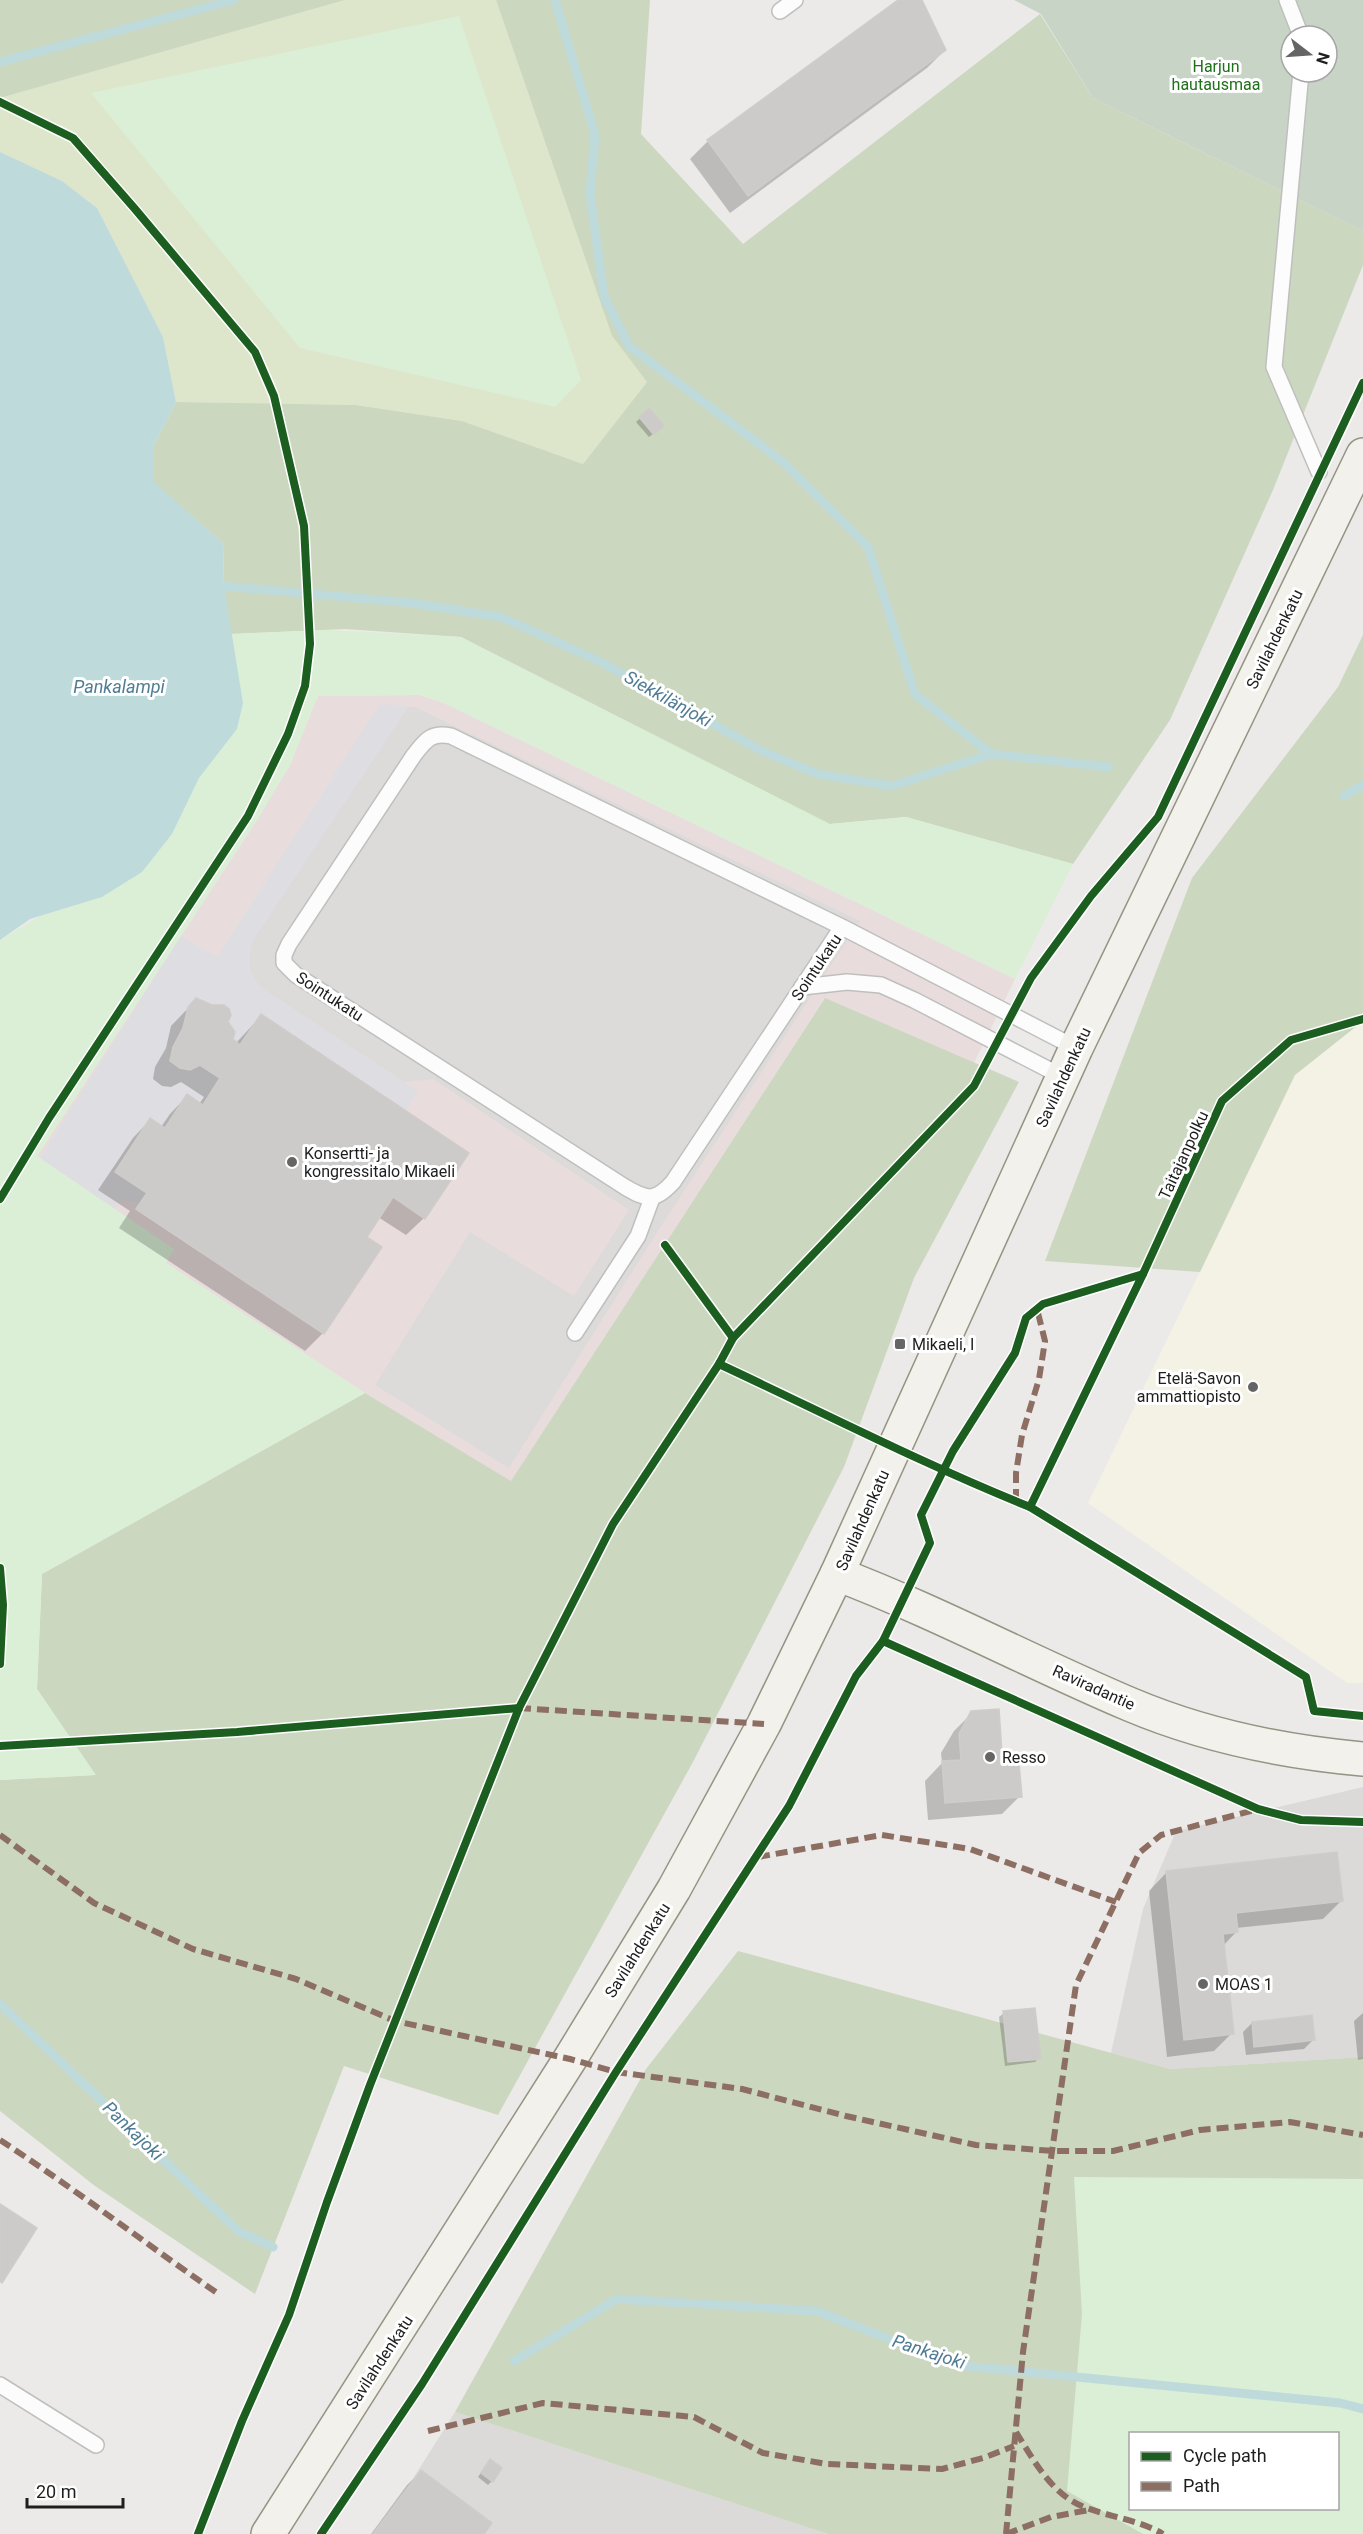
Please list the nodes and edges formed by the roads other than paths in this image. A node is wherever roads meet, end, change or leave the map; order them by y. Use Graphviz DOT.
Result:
graph roads {
  1 [pos="795,0"];
  2 [pos="1287,0"];
  3 [pos="780,11"];
  4 [pos="1296,24"];
  5 [pos="1300,84"];
  6 [pos="1363,455"];
  7 [pos="1319,472"];
  8 [pos="842,927"];
  9 [pos="802,987"];
  10 [pos="1069,1063"];
  11 [pos="652,1198"];
  12 [pos="575,1333"];
  13 [pos="837,1574"];
  14 [pos="1363,1759"];
  15 [pos="0,2385"];
  16 [pos="96,2445"];
  17 [pos="268,2534"];
  1 -- 3 [label="lane"];
  2 -- 4 [label="lane"];
  5 -- 7 [label="lane"];
  6 -- 10 [label="main road, Savilahdenkatu"];
  8 -- 9 [label="lane, Sointukatu"];
  8 -- 10 [label="lane, Sointukatu"];
  8 -- 11 [label="lane, Sointukatu"];
  9 -- 10 [label="lane"];
  9 -- 11 [label="lane, Sointukatu"];
  10 -- 13 [label="main road, Savilahdenkatu"];
  11 -- 12 [label="lane"];
  13 -- 14 [label="main road, Raviradantie"];
  13 -- 17 [label="main road, Savilahdenkatu"];
  15 -- 16 [label="lane"];
}
